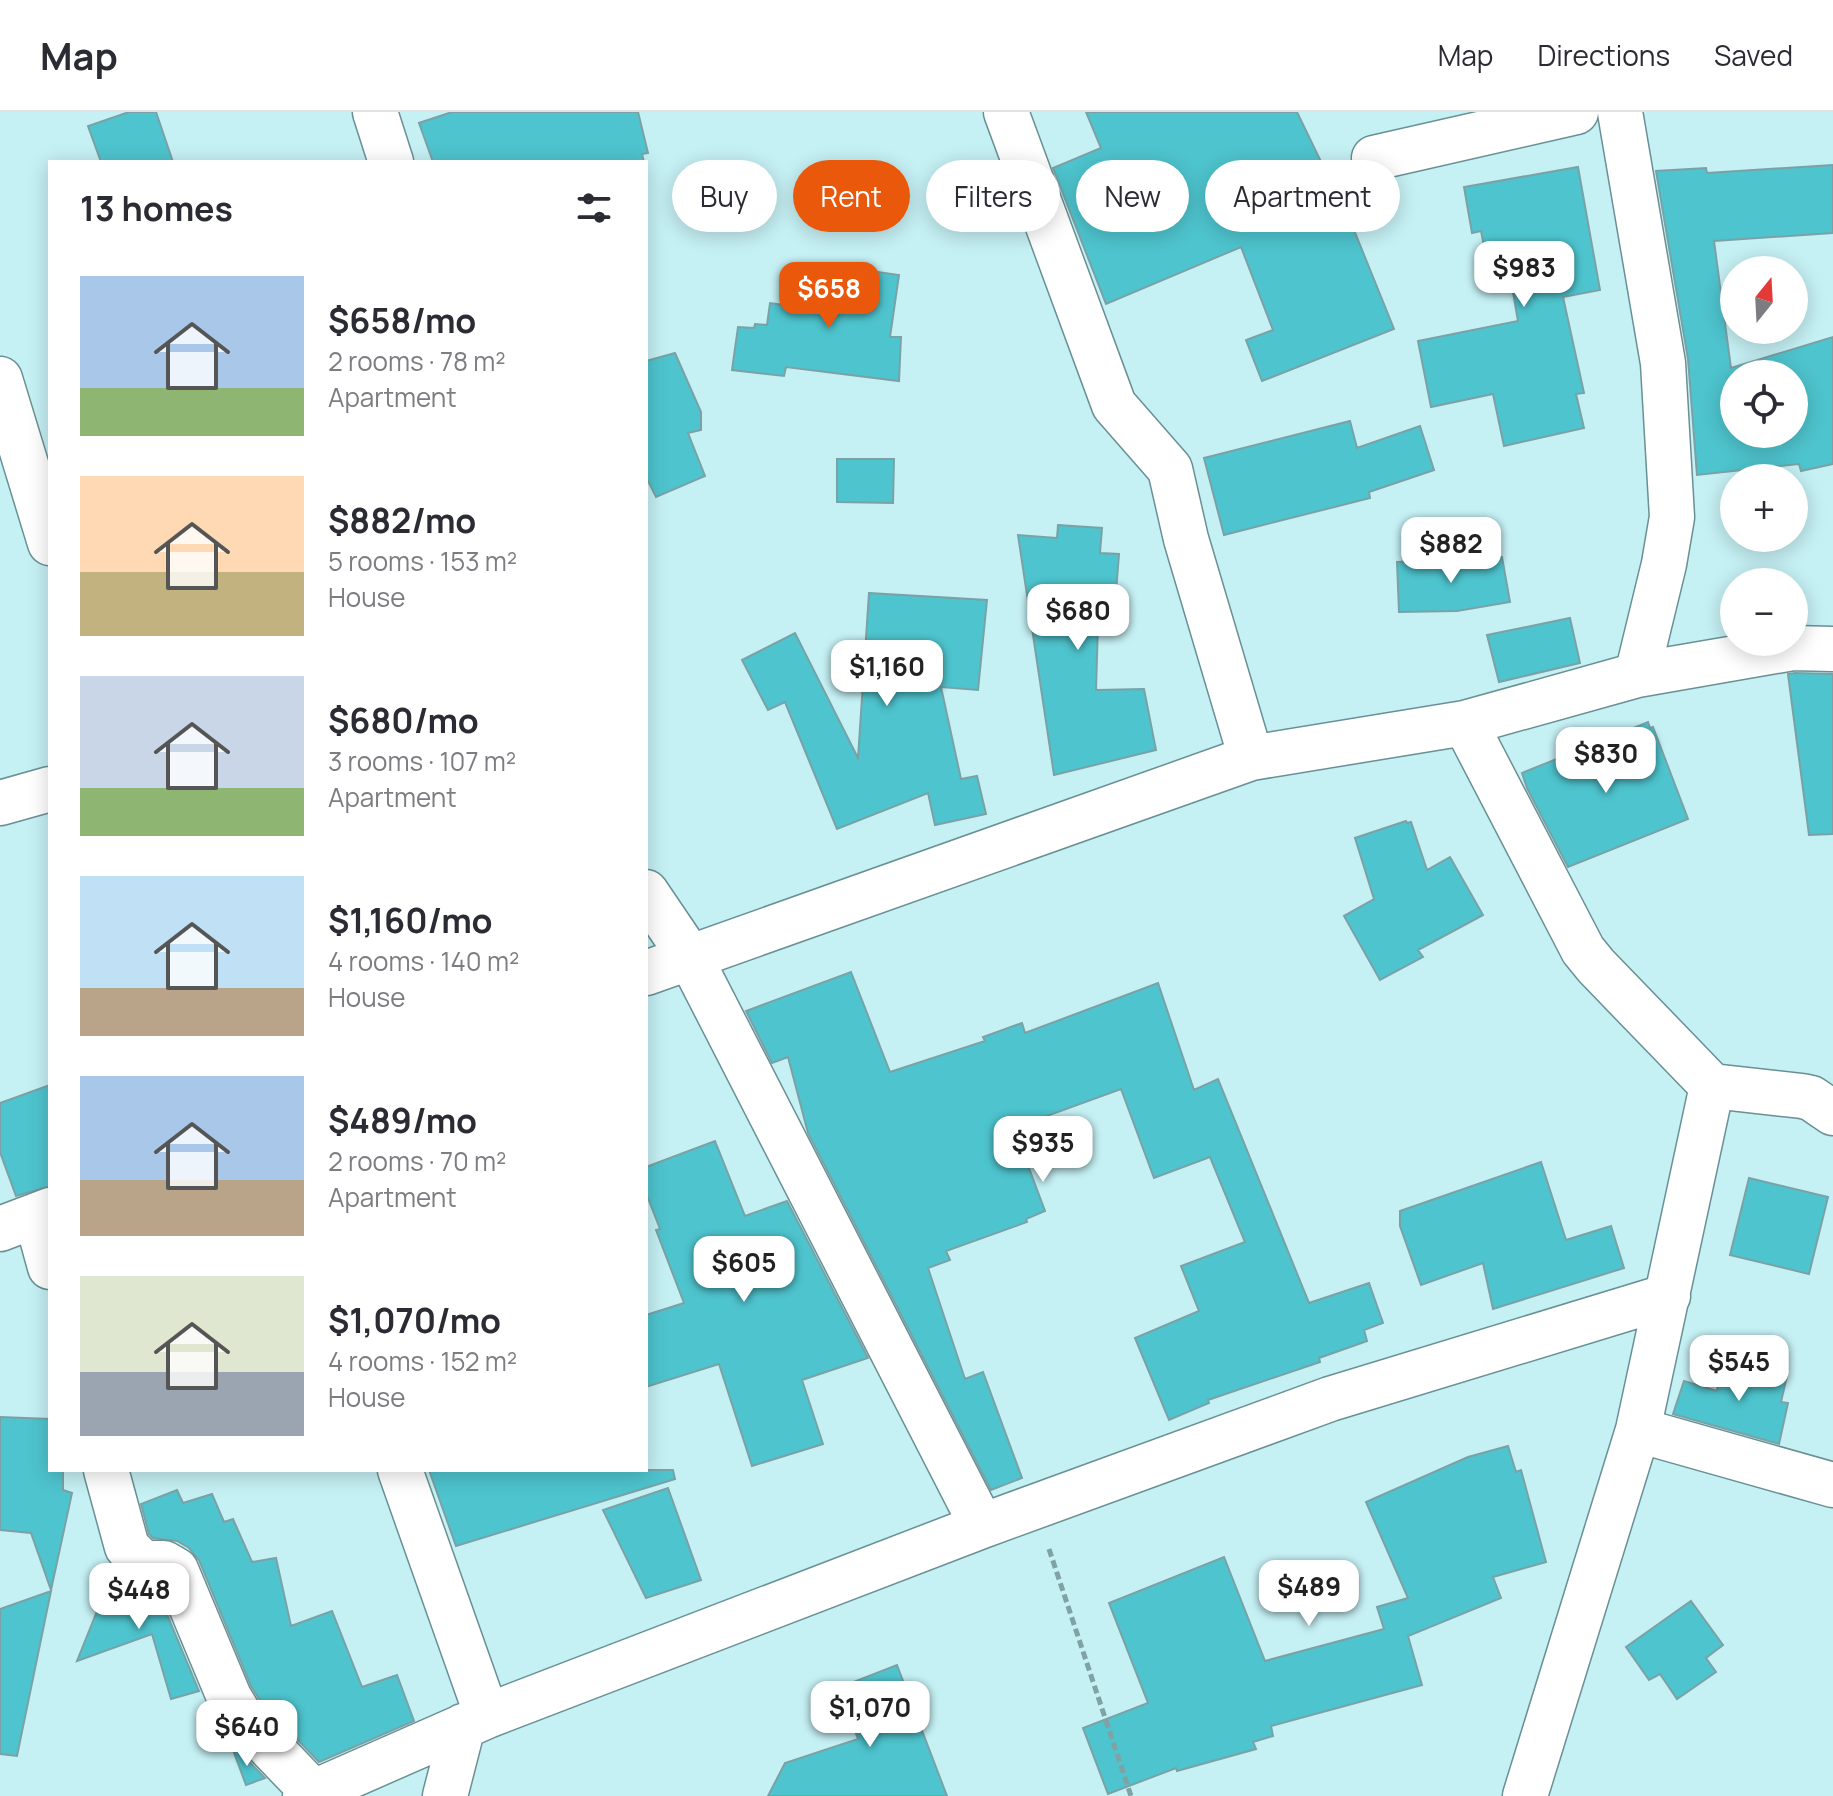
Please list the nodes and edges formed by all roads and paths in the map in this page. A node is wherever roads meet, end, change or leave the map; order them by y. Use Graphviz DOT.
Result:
graph roads {
  1 [pos="1006,112"];
  2 [pos="1576,112"];
  3 [pos="1620,112"];
  4 [pos="381,113"];
  5 [pos="1374,158"];
  6 [pos="391,160"];
  7 [pos="0,379"];
  8 [pos="48,536"];
  9 [pos="1833,649"];
  10 [pos="1637,675"];
  11 [pos="1465,723"];
  12 [pos="1251,758"];
  13 [pos="48,790"];
  14 [pos="0,803"];
  15 [pos="648,895"];
  16 [pos="690,957"];
  17 [pos="648,972"];
  18 [pos="1712,1086"];
  19 [pos="1823,1094"];
  20 [pos="29,1218"];
  21 [pos="48,1262"];
  22 [pos="1668,1296"];
  23 [pos="1638,1430"];
  24 [pos="107,1472"];
  25 [pos="401,1472"];
  26 [pos="1833,1485"];
  27 [pos="1035,1507"];
  28 [pos="982,1526"];
  29 [pos="475,1721"];
  30 [pos="310,1794"];
  31 [pos="445,1796"];
  32 [pos="1131,1796"];
  33 [pos="1525,1796"];
  1 -- 12 [label="street"];
  2 -- 5 [label="street"];
  3 -- 10 [label="street"];
  4 -- 6 [label="street"];
  7 -- 8 [label="street"];
  9 -- 10 [label="street"];
  10 -- 11 [label="street"];
  11 -- 12 [label="street"];
  11 -- 18 [label="street"];
  12 -- 16 [label="street"];
  13 -- 14 [label="street"];
  15 -- 16 [label="street"];
  16 -- 17 [label="street"];
  16 -- 28 [label="street"];
  18 -- 19 [label="street"];
  18 -- 22 [label="street"];
  20 -- 21 [label="street"];
  22 -- 23 [label="street"];
  22 -- 27 [label="street"];
  23 -- 26 [label="street"];
  23 -- 33 [label="street"];
  24 -- 30 [label="street"];
  25 -- 29 [label="street"];
  27 -- 28 [label="street"];
  27 -- 32 [label="path"];
  28 -- 29 [label="street"];
  29 -- 30 [label="street"];
  29 -- 31 [label="street"];
}
